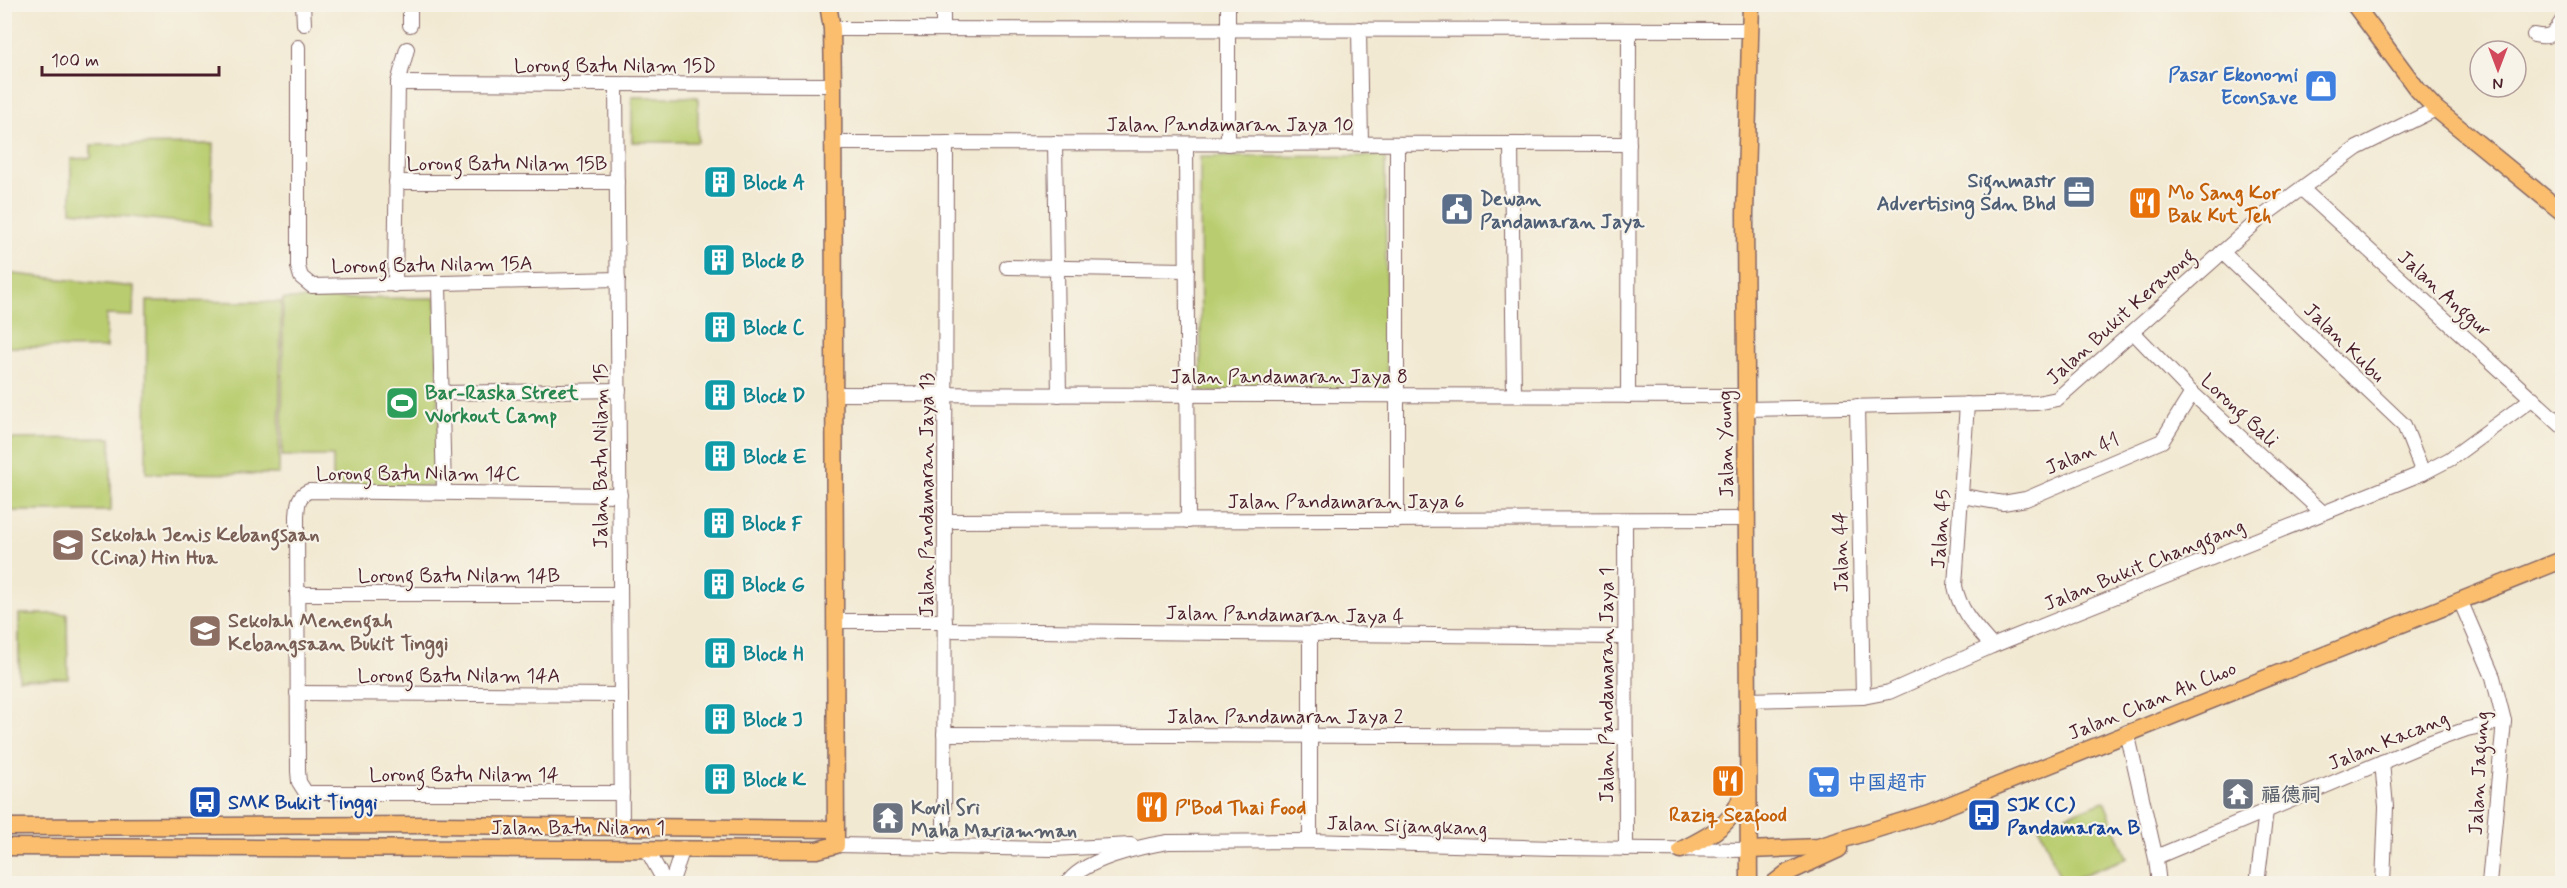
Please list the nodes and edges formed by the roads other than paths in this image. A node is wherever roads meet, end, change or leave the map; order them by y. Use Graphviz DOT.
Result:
graph roads {
  1 [pos="303,4"];
  2 [pos="410,4"];
  3 [pos="828,4"];
  4 [pos="943,4"];
  5 [pos="1228,4"];
  6 [pos="1751,4"];
  7 [pos="2354,4"];
  8 [pos="2562,21"];
  9 [pos="304,24"];
  10 [pos="410,25"];
  11 [pos="832,28"];
  12 [pos="943,29"];
  13 [pos="1228,29"];
  14 [pos="1359,30"];
  15 [pos="1629,30"];
  16 [pos="1750,30"];
  17 [pos="2534,35"];
  18 [pos="298,47"];
  19 [pos="407,50"];
  20 [pos="398,83"];
  21 [pos="616,84"];
  22 [pos="833,85"];
  23 [pos="2436,109"];
  24 [pos="832,143"];
  25 [pos="946,143"];
  26 [pos="1055,143"];
  27 [pos="1186,144"];
  28 [pos="1228,144"];
  29 [pos="1361,144"];
  30 [pos="1397,144"];
  31 [pos="1511,144"];
  32 [pos="1629,144"];
  33 [pos="396,182"];
  34 [pos="617,182"];
  35 [pos="2302,189"];
  36 [pos="2562,212"];
  37 [pos="2222,252"];
  38 [pos="1007,267"];
  39 [pos="1057,268"];
  40 [pos="1187,270"];
  41 [pos="618,279"];
  42 [pos="395,285"];
  43 [pos="439,285"];
  44 [pos="2133,332"];
  45 [pos="619,390"];
  46 [pos="442,393"];
  47 [pos="2192,393"];
  48 [pos="834,394"];
  49 [pos="945,394"];
  50 [pos="1059,395"];
  51 [pos="1187,395"];
  52 [pos="1397,395"];
  53 [pos="1514,395"];
  54 [pos="1628,396"];
  55 [pos="2533,398"];
  56 [pos="1745,403"];
  57 [pos="1967,404"];
  58 [pos="1857,406"];
  59 [pos="2562,426"];
  60 [pos="2423,473"];
  61 [pos="444,492"];
  62 [pos="620,495"];
  63 [pos="1962,496"];
  64 [pos="2323,513"];
  65 [pos="1747,519"];
  66 [pos="945,520"];
  67 [pos="1188,521"];
  68 [pos="1397,521"];
  69 [pos="1625,521"];
  70 [pos="2562,560"];
  71 [pos="297,594"];
  72 [pos="621,594"];
  73 [pos="2460,600"];
  74 [pos="835,621"];
  75 [pos="945,626"];
  76 [pos="1310,634"];
  77 [pos="1625,637"];
  78 [pos="1992,646"];
  79 [pos="297,693"];
  80 [pos="621,695"];
  81 [pos="1863,697"];
  82 [pos="1748,700"];
  83 [pos="2504,722"];
  84 [pos="2127,732"];
  85 [pos="944,734"];
  86 [pos="1310,736"];
  87 [pos="1626,737"];
  88 [pos="2382,762"];
  89 [pos="1749,769"];
  90 [pos="306,793"];
  91 [pos="622,793"];
  92 [pos="2266,811"];
  93 [pos="435,825"];
  94 [pos="4,827"];
  95 [pos="622,827"];
  96 [pos="1880,829"];
  97 [pos="836,837"];
  98 [pos="1310,842"];
  99 [pos="1151,844"];
  100 [pos="4,847"];
  101 [pos="435,847"];
  102 [pos="646,848"];
  103 [pos="682,848"];
  104 [pos="944,848"];
  105 [pos="1626,849"];
  106 [pos="1681,850"];
  107 [pos="1750,850"];
  108 [pos="2156,857"];
  109 [pos="1069,880"];
  110 [pos="668,884"];
  111 [pos="1749,884"];
  112 [pos="1773,884"];
  113 [pos="2159,884"];
  114 [pos="2257,884"];
  115 [pos="2383,884"];
  116 [pos="2489,884"];
  1 -- 9 [label="street"];
  2 -- 10 [label="street"];
  3 -- 11 [label="main road"];
  4 -- 12 [label="street"];
  5 -- 13 [label="street"];
  6 -- 16 [label="main road, Jalan Young"];
  7 -- 23 [label="main road"];
  8 -- 17 [label="street"];
  11 -- 12 [label="street"];
  11 -- 22 [label="main road"];
  12 -- 13 [label="street"];
  13 -- 14 [label="street"];
  13 -- 28 [label="street"];
  14 -- 15 [label="street"];
  14 -- 29 [label="street"];
  15 -- 16 [label="street"];
  15 -- 32 [label="street"];
  16 -- 56 [label="main road, Jalan Young"];
  18 -- 42 [label="street, Lorong Batu Nilam 15A"];
  19 -- 20 [label="street"];
  20 -- 21 [label="street, Lorong Batu Nilam 15D"];
  20 -- 33 [label="street"];
  21 -- 22 [label="street, Lorong Batu Nilam 15D"];
  21 -- 34 [label="street, Jalan Batu Nilam 15"];
  22 -- 24 [label="main road"];
  23 -- 35 [label="street, Jalan Bukit Kerayong"];
  23 -- 36 [label="main road"];
  24 -- 25 [label="street, Jalan Pandamaran Jaya 10"];
  24 -- 48 [label="main road"];
  25 -- 26 [label="street, Jalan Pandamaran Jaya 10"];
  25 -- 49 [label="street, Jalan Pandamaran Jaya 13"];
  26 -- 27 [label="street, Jalan Pandamaran Jaya 10"];
  26 -- 39 [label="street"];
  27 -- 28 [label="street, Jalan Pandamaran Jaya 10"];
  27 -- 40 [label="street"];
  28 -- 29 [label="street, Jalan Pandamaran Jaya 10"];
  29 -- 30 [label="street, Jalan Pandamaran Jaya 10"];
  30 -- 31 [label="street, Jalan Pandamaran Jaya 10"];
  30 -- 52 [label="street"];
  31 -- 32 [label="street, Jalan Pandamaran Jaya 10"];
  31 -- 53 [label="street"];
  32 -- 54 [label="street"];
  33 -- 34 [label="street, Lorong Batu Nilam 15B"];
  33 -- 42 [label="street"];
  34 -- 41 [label="street, Jalan Batu Nilam 15"];
  35 -- 37 [label="street, Jalan Bukit Kerayong"];
  35 -- 55 [label="street, Jalan Anggur"];
  37 -- 44 [label="street, Jalan Bukit Kerayong"];
  37 -- 60 [label="street, Jalan Kubu"];
  38 -- 39 [label="street"];
  39 -- 40 [label="street"];
  39 -- 50 [label="street"];
  40 -- 51 [label="street"];
  41 -- 43 [label="street, Lorong Batu Nilam 15A"];
  41 -- 45 [label="street, Jalan Batu Nilam 15"];
  42 -- 43 [label="street, Lorong Batu Nilam 15A"];
  43 -- 46 [label="street"];
  44 -- 47 [label="street, Lorong Bali"];
  44 -- 57 [label="street, Jalan Bukit Kerayong"];
  45 -- 46 [label="street"];
  45 -- 62 [label="street, Jalan Batu Nilam 15"];
  46 -- 61 [label="street"];
  47 -- 63 [label="street, Jalan 41"];
  47 -- 64 [label="street, Lorong Bali"];
  48 -- 49 [label="street, Jalan Pandamaran Jaya 8"];
  48 -- 74 [label="main road"];
  49 -- 50 [label="street, Jalan Pandamaran Jaya 8"];
  49 -- 66 [label="street, Jalan Pandamaran Jaya 13"];
  50 -- 51 [label="street, Jalan Pandamaran Jaya 8"];
  51 -- 52 [label="street, Jalan Pandamaran Jaya 8"];
  51 -- 67 [label="street"];
  52 -- 53 [label="street, Jalan Pandamaran Jaya 8"];
  52 -- 68 [label="street"];
  53 -- 54 [label="street, Jalan Pandamaran Jaya 8"];
  54 -- 56 [label="street, Jalan Pandamaran Jaya 8"];
  55 -- 59 [label="street, Jalan Anggur"];
  55 -- 60 [label="street, Jalan Bukit Changgang"];
  56 -- 58 [label="street, Jalan Bukit Kerayong"];
  56 -- 65 [label="main road, Jalan Young"];
  57 -- 58 [label="street, Jalan Bukit Kerayong"];
  57 -- 63 [label="street, Jalan 45"];
  58 -- 81 [label="street, Jalan 44"];
  60 -- 64 [label="street, Jalan Bukit Changgang"];
  61 -- 62 [label="street, Lorong Batu Nilam 14C"];
  61 -- 71 [label="street, Lorong Batu Nilam 14C"];
  62 -- 72 [label="street, Jalan Batu Nilam 15"];
  63 -- 78 [label="street, Jalan 45"];
  64 -- 78 [label="street, Jalan Bukit Changgang"];
  65 -- 69 [label="street, Jalan Pandamaran Jaya 6"];
  65 -- 82 [label="main road, Jalan Young"];
  66 -- 67 [label="street, Jalan Pandamaran Jaya 6"];
  66 -- 75 [label="street, Jalan Pandamaran Jaya 13"];
  67 -- 68 [label="street, Jalan Pandamaran Jaya 6"];
  68 -- 69 [label="street, Jalan Pandamaran Jaya 6"];
  69 -- 77 [label="street, Jalan Pandamaran Jaya 1"];
  70 -- 73 [label="main road, Jalan Chan Ah Choo"];
  71 -- 72 [label="street, Lorong Batu Nilam 14B"];
  71 -- 79 [label="street, Lorong Batu Nilam 14C"];
  72 -- 80 [label="street, Jalan Batu Nilam 15"];
  73 -- 83 [label="street, Jalan Jagung"];
  73 -- 84 [label="main road, Jalan Chan Ah Choo"];
  74 -- 75 [label="street, Jalan Pandamaran Jaya 4"];
  74 -- 97 [label="main road"];
  75 -- 76 [label="street, Jalan Pandamaran Jaya 4"];
  75 -- 85 [label="street, Jalan Pandamaran Jaya 13"];
  76 -- 77 [label="street, Jalan Pandamaran Jaya 4"];
  76 -- 86 [label="street"];
  77 -- 87 [label="street, Jalan Pandamaran Jaya 1"];
  78 -- 81 [label="street, Jalan Bukit Changgang"];
  79 -- 80 [label="street, Lorong Batu Nilam 14A"];
  79 -- 90 [label="street, Lorong Batu Nilam 14C"];
  80 -- 91 [label="street, Jalan Batu Nilam 15"];
  81 -- 82 [label="street, Jalan Bukit Changgang"];
  82 -- 89 [label="main road, Jalan Young"];
  83 -- 88 [label="street, Jalan Kacang"];
  83 -- 116 [label="street, Jalan Jagung"];
  84 -- 96 [label="main road, Jalan Chan Ah Choo"];
  84 -- 108 [label="street"];
  85 -- 86 [label="street, Jalan Pandamaran Jaya 2"];
  85 -- 104 [label="street, Jalan Pandamaran Jaya 13"];
  86 -- 87 [label="street, Jalan Pandamaran Jaya 2"];
  86 -- 98 [label="street"];
  87 -- 105 [label="street, Jalan Pandamaran Jaya 1"];
  88 -- 92 [label="street, Jalan Kacang"];
  88 -- 115 [label="street"];
  89 -- 106 [label="main road"];
  89 -- 107 [label="main road, Jalan Young"];
  90 -- 91 [label="street, Lorong Batu Nilam 14"];
  91 -- 95 [label="street, Jalan Batu Nilam 15"];
  92 -- 108 [label="street, Jalan Kacang"];
  92 -- 114 [label="street"];
  93 -- 94 [label="main road, Jalan Batu Nilam 1"];
  93 -- 95 [label="main road, Jalan Batu Nilam 1"];
  93 -- 101 [label="main road"];
  95 -- 97 [label="main road, Jalan Batu Nilam 1"];
  96 -- 107 [label="main road, Jalan Chan Ah Choo"];
  96 -- 112 [label="main road"];
  97 -- 103 [label="main road, Jalan Batu Nilam 1"];
  97 -- 104 [label="street, Jalan Batu Nilam 1"];
  98 -- 99 [label="street, Jalan Sijangkang"];
  98 -- 105 [label="street, Jalan Sijangkang"];
  99 -- 104 [label="street, Jalan Batu Nilam 1"];
  99 -- 109 [label="street, Jalan Sijangkang"];
  100 -- 101 [label="main road, Jalan Batu Nilam 1"];
  101 -- 102 [label="main road, Jalan Batu Nilam 1"];
  102 -- 103 [label="main road, Jalan Batu Nilam 1"];
  102 -- 110 [label="street"];
  103 -- 110 [label="street"];
  105 -- 106 [label="street, Jalan Sijangkang"];
  106 -- 107 [label="street, Jalan Sijangkang"];
  107 -- 111 [label="main road, Jalan Young"];
  108 -- 113 [label="street"];
}
